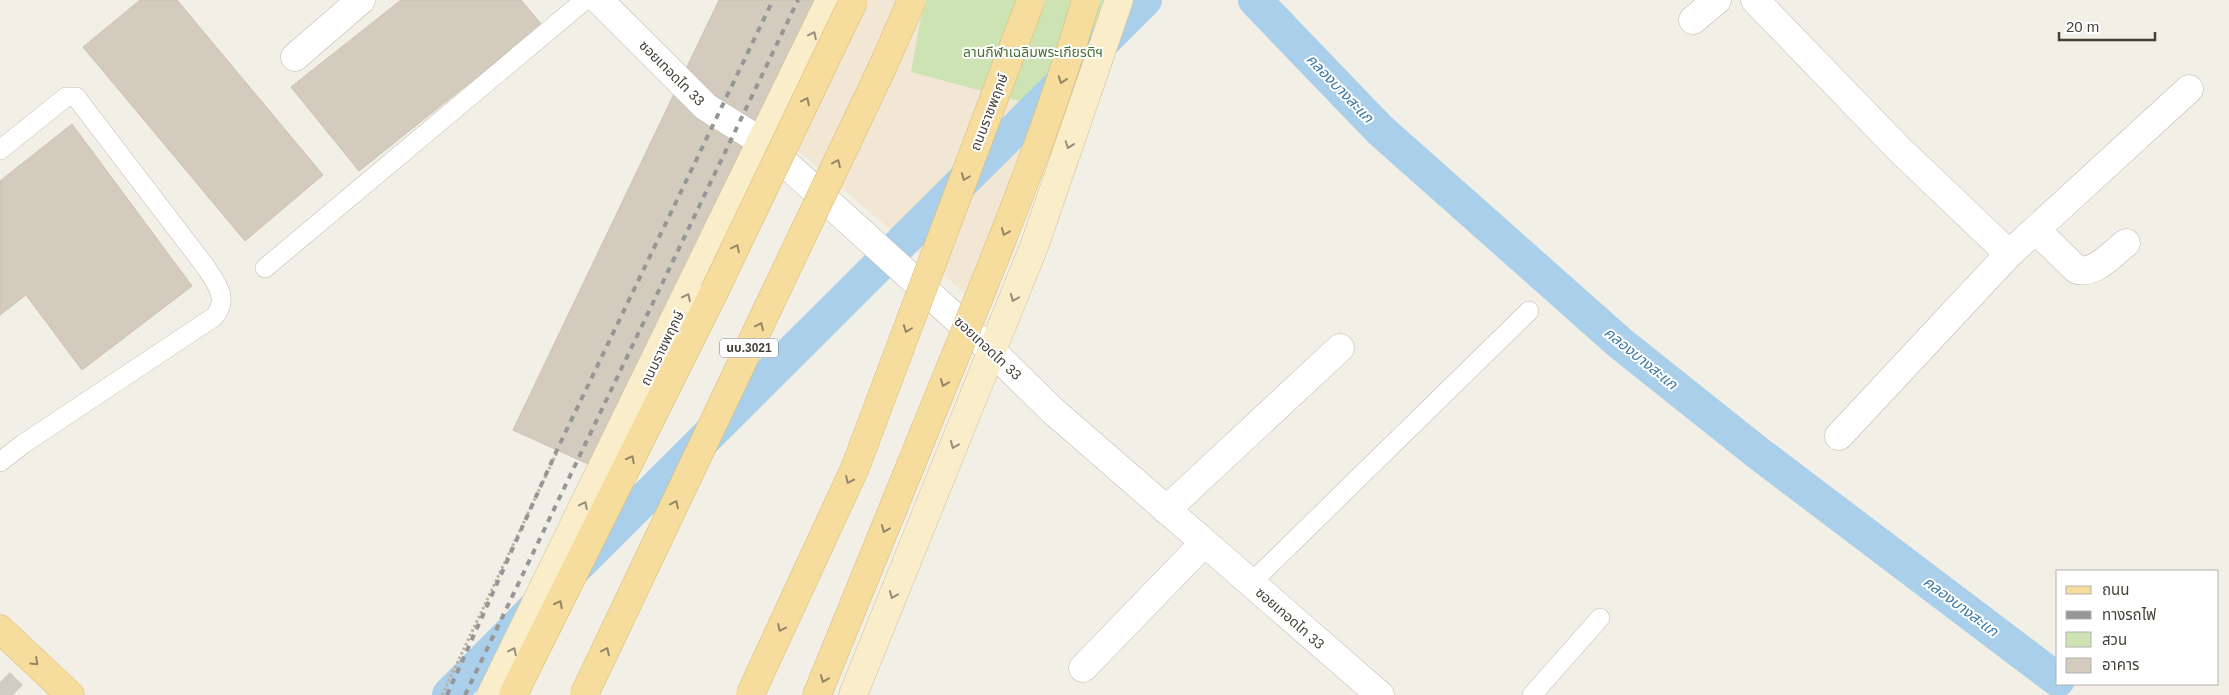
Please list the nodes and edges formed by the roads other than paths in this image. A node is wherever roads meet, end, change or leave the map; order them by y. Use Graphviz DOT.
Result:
graph roads {
  1 [pos="361,0"];
  2 [pos="586,0"];
  3 [pos="599,0"];
  4 [pos="830,0"];
  5 [pos="854,0"];
  6 [pos="912,0"];
  7 [pos="1031,0"];
  8 [pos="1086,0"];
  9 [pos="1119,0"];
  10 [pos="1716,0"];
  11 [pos="1755,0"];
  12 [pos="1693,20"];
  13 [pos="295,57"];
  14 [pos="2189,89"];
  15 [pos="762,142"];
  16 [pos="0,150"];
  17 [pos="2036,230"];
  18 [pos="2126,243"];
  19 [pos="2010,254"];
  20 [pos="265,268"];
  21 [pos="1529,311"];
  22 [pos="1340,348"];
  23 [pos="992,351"];
  24 [pos="1838,436"];
  25 [pos="2,458"];
  26 [pos="1166,510"];
  27 [pos="1204,543"];
  28 [pos="1250,584"];
  29 [pos="1600,618"];
  30 [pos="0,629"];
  31 [pos="1083,668"];
  32 [pos="70,695"];
  33 [pos="491,695"];
  34 [pos="513,695"];
  35 [pos="584,695"];
  36 [pos="750,695"];
  37 [pos="817,695"];
  38 [pos="853,695"];
  39 [pos="1380,695"];
  40 [pos="1532,695"];
  1 -- 13 [label="street"];
  2 -- 20 [label="lane"];
  3 -- 15 [label="street, ซอยเทอดไท 33"];
  15 -- 4 [label="main road, ถนนราชพฤกษ์, one-way"];
  34 -- 5 [label="main road, one-way, bridge"];
  35 -- 6 [label="main road, นบ.3021, one-way, bridge"];
  7 -- 36 [label="main road, ถนนราชพฤกษ์, one-way, bridge"];
  8 -- 37 [label="main road, one-way, bridge"];
  9 -- 23 [label="main road, one-way"];
  10 -- 12 [label="street"];
  11 -- 19 [label="street"];
  14 -- 17 [label="street"];
  15 -- 23 [label="street, ซอยเทอดไท 33"];
  33 -- 15 [label="main road, ถนนราชพฤกษ์, one-way"];
  16 -- 25 [label="lane"];
  17 -- 18 [label="street"];
  17 -- 19 [label="street"];
  19 -- 24 [label="street"];
  21 -- 28 [label="lane"];
  22 -- 26 [label="street"];
  23 -- 26 [label="street, ซอยเทอดไท 33"];
  23 -- 38 [label="main road, one-way"];
  26 -- 27 [label="street, ซอยเทอดไท 33"];
  27 -- 28 [label="street, ซอยเทอดไท 33"];
  27 -- 31 [label="street"];
  28 -- 39 [label="street, ซอยเทอดไท 33"];
  29 -- 40 [label="lane"];
  30 -- 32 [label="main road, one-way"];
}
